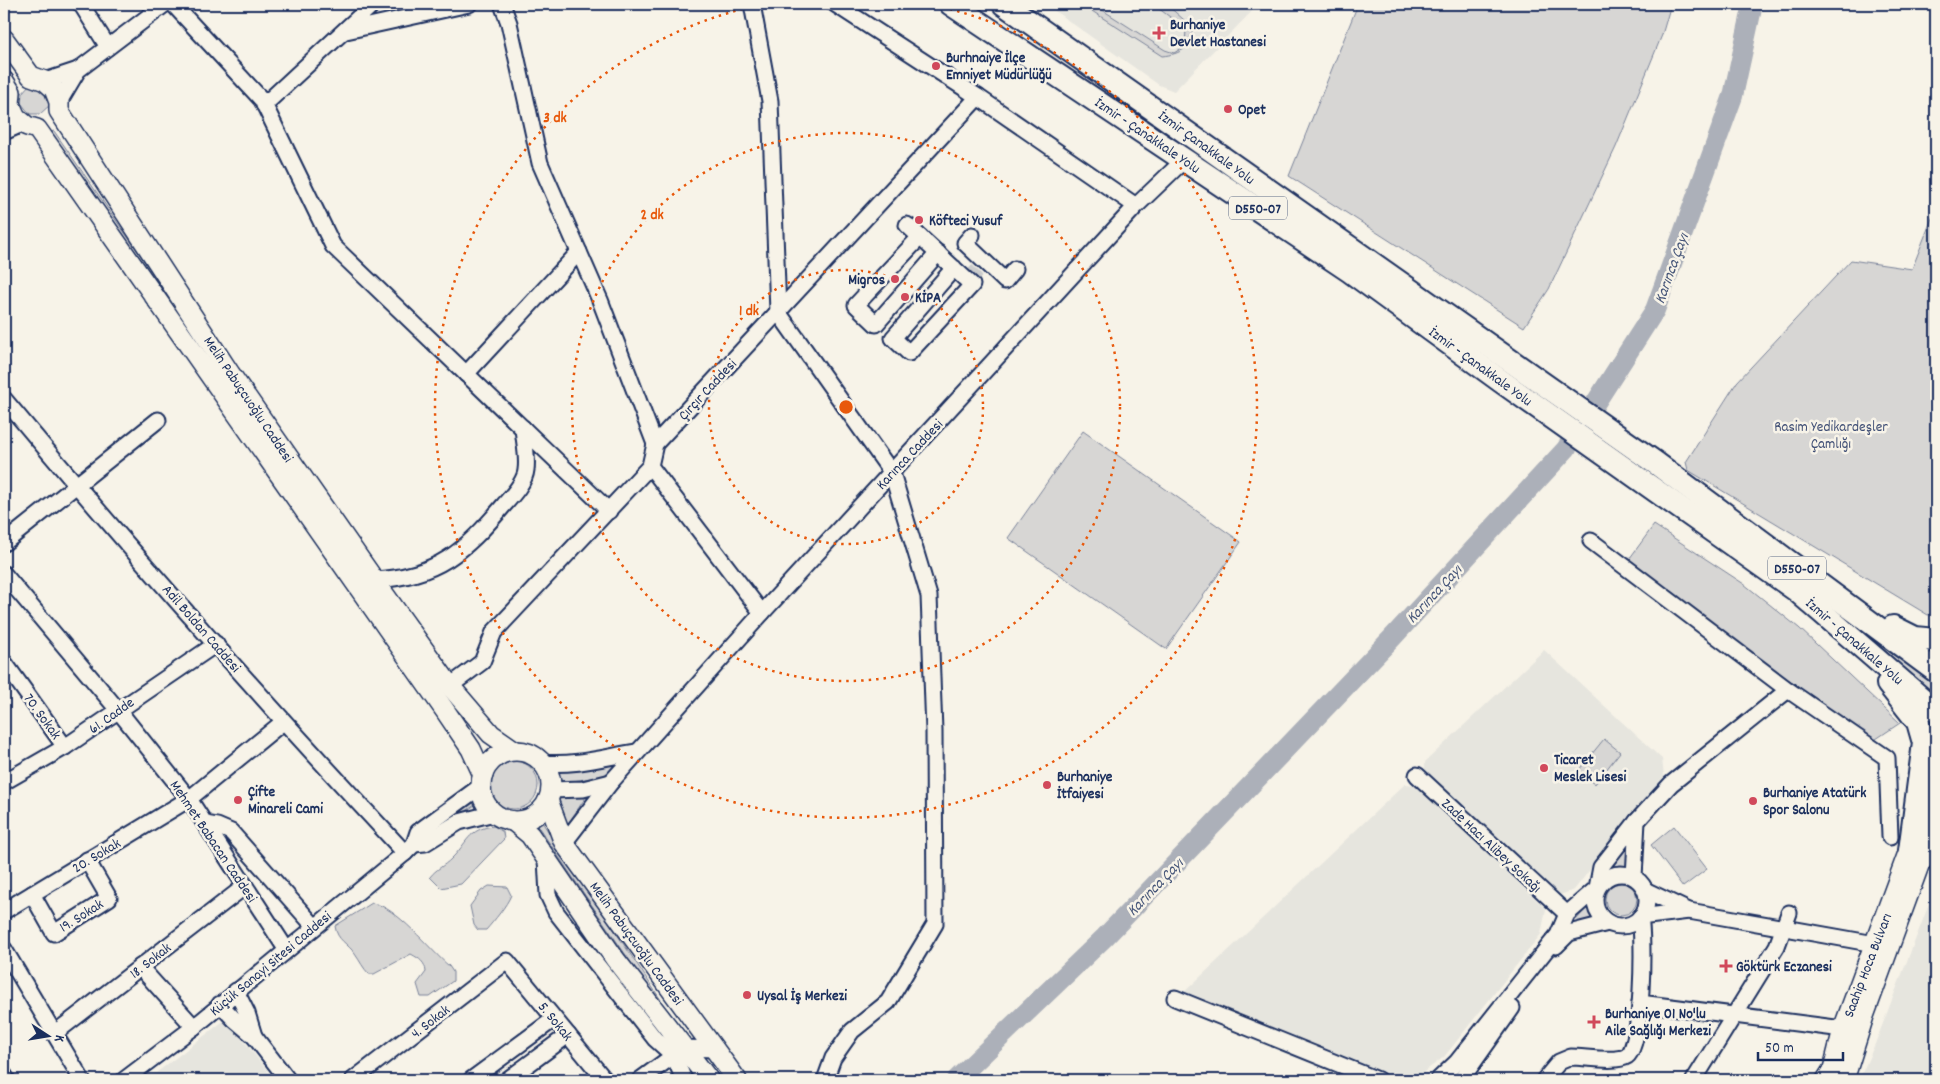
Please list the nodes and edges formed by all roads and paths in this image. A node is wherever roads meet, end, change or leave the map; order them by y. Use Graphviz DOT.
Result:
graph roads {
  1 [pos="81,4"];
  2 [pos="165,4"];
  3 [pos="172,4"];
  4 [pos="373,4"];
  5 [pos="469,4"];
  6 [pos="502,4"];
  7 [pos="752,4"];
  8 [pos="836,4"];
  9 [pos="951,4"];
  10 [pos="1013,10"];
  11 [pos="345,31"];
  12 [pos="4,39"];
  13 [pos="108,47"];
  14 [pos="78,70"];
  15 [pos="38,78"];
  16 [pos="978,97"];
  17 [pos="7,98"];
  18 [pos="264,105"];
  19 [pos="59,107"];
  20 [pos="30,126"];
  21 [pos="4,132"];
  22 [pos="1185,159"];
  23 [pos="1136,206"];
  24 [pos="907,225"];
  25 [pos="972,235"];
  26 [pos="920,237"];
  27 [pos="579,252"];
  28 [pos="938,254"];
  29 [pos="954,268"];
  30 [pos="1015,269"];
  31 [pos="778,312"];
  32 [pos="876,324"];
  33 [pos="893,338"];
  34 [pos="1514,363"];
  35 [pos="466,374"];
  36 [pos="4,399"];
  37 [pos="158,420"];
  38 [pos="522,428"];
  39 [pos="655,444"];
  40 [pos="650,466"];
  41 [pos="892,473"];
  42 [pos="76,486"];
  43 [pos="608,511"];
  44 [pos="1592,541"];
  45 [pos="4,543"];
  46 [pos="4,574"];
  47 [pos="374,580"];
  48 [pos="1841,600"];
  49 [pos="762,613"];
  50 [pos="1852,639"];
  51 [pos="1936,640"];
  52 [pos="216,644"];
  53 [pos="4,662"];
  54 [pos="1936,671"];
  55 [pos="450,686"];
  56 [pos="1788,690"];
  57 [pos="118,710"];
  58 [pos="1936,711"];
  59 [pos="283,722"];
  60 [pos="66,747"];
  61 [pos="514,750"];
  62 [pos="637,752"];
  63 [pos="544,763"];
  64 [pos="1417,775"];
  65 [pos="6,777"];
  66 [pos="1936,777"];
  67 [pos="482,780"];
  68 [pos="611,782"];
  69 [pos="549,795"];
  70 [pos="189,798"];
  71 [pos="494,813"];
  72 [pos="512,821"];
  73 [pos="1637,821"];
  74 [pos="204,824"];
  75 [pos="1932,825"];
  76 [pos="1890,837"];
  77 [pos="564,843"];
  78 [pos="409,848"];
  79 [pos="1923,854"];
  80 [pos="87,860"];
  81 [pos="1634,877"];
  82 [pos="244,887"];
  83 [pos="1597,888"];
  84 [pos="1645,890"];
  85 [pos="32,894"];
  86 [pos="4,911"];
  87 [pos="1689,911"];
  88 [pos="1789,912"];
  89 [pos="1567,914"];
  90 [pos="1640,917"];
  91 [pos="1608,923"];
  92 [pos="314,926"];
  93 [pos="1625,926"];
  94 [pos="1785,928"];
  95 [pos="1643,933"];
  96 [pos="1875,944"];
  97 [pos="4,949"];
  98 [pos="286,949"];
  99 [pos="507,961"];
  100 [pos="140,967"];
  101 [pos="236,991"];
  102 [pos="1175,998"];
  103 [pos="1640,1003"];
  104 [pos="220,1004"];
  105 [pos="1734,1015"];
  106 [pos="554,1018"];
  107 [pos="194,1027"];
  108 [pos="1843,1029"];
  109 [pos="55,1033"];
  110 [pos="568,1035"];
  111 [pos="254,1036"];
  112 [pos="714,1049"];
  113 [pos="679,1052"];
  114 [pos="4,1075"];
  115 [pos="7,1080"];
  116 [pos="82,1080"];
  117 [pos="124,1080"];
  118 [pos="288,1080"];
  119 [pos="353,1080"];
  120 [pos="471,1080"];
  121 [pos="507,1080"];
  122 [pos="605,1080"];
  123 [pos="640,1080"];
  124 [pos="684,1080"];
  125 [pos="709,1080"];
  126 [pos="737,1080"];
  127 [pos="825,1080"];
  128 [pos="1378,1080"];
  129 [pos="1438,1080"];
  130 [pos="1462,1080"];
  131 [pos="1544,1080"];
  132 [pos="1694,1080"];
  133 [pos="1826,1080"];
  134 [pos="1844,1080"];
  1 -- 13 [label="street"];
  2 -- 13 [label="street"];
  3 -- 18 [label="street"];
  4 -- 11 [label="street"];
  5 -- 11 [label="street"];
  6 -- 27 [label="street"];
  7 -- 31 [label="street"];
  8 -- 16 [label="street"];
  9 -- 22 [label="highway, İzmir - Çanakkale Yolu / D550-07"];
  10 -- 34 [label="highway, İzmir Çanakkale Yolu / D550-07"];
  11 -- 18 [label="street"];
  12 -- 15 [label="main road, Melih Pabuçcuoğlu Caddesi"];
  13 -- 14 [label="street"];
  14 -- 15 [label="street"];
  14 -- 19 [label="street"];
  15 -- 17 [label="main road"];
  15 -- 19 [label="main road, Melih Pabuçcuoğlu Caddesi"];
  16 -- 23 [label="street"];
  16 -- 31 [label="street, Çırçır Caddesi"];
  17 -- 20 [label="main road, Melih Pabuçcuoğlu Caddesi"];
  18 -- 35 [label="street"];
  19 -- 20 [label="main road"];
  19 -- 47 [label="main road, Melih Pabuçcuoğlu Caddesi"];
  20 -- 21 [label="street"];
  20 -- 67 [label="main road, Melih Pabuçcuoğlu Caddesi"];
  22 -- 23 [label="street, Karınca Caddesi"];
  22 -- 50 [label="highway, İzmir - Çanakkale Yolu / D550-07"];
  23 -- 41 [label="street, Karınca Caddesi"];
  24 -- 26 [label="street"];
  25 -- 30 [label="street"];
  26 -- 28 [label="street"];
  26 -- 32 [label="street"];
  27 -- 35 [label="street"];
  27 -- 39 [label="street"];
  28 -- 29 [label="street"];
  28 -- 32 [label="street"];
  29 -- 33 [label="street"];
  29 -- 33 [label="street"];
  31 -- 39 [label="street, Çırçır Caddesi"];
  31 -- 41 [label="street"];
  32 -- 33 [label="street"];
  34 -- 48 [label="highway, İzmir - Çanakkale Yolu / D550-07"];
  35 -- 38 [label="street"];
  36 -- 42 [label="street, Adil Boldan Caddesi"];
  37 -- 42 [label="street"];
  38 -- 43 [label="street"];
  38 -- 47 [label="street"];
  39 -- 40 [label="street"];
  40 -- 43 [label="street"];
  40 -- 49 [label="street"];
  41 -- 49 [label="street, Karınca Caddesi"];
  41 -- 127 [label="street"];
  42 -- 45 [label="street"];
  42 -- 52 [label="street, Adil Boldan Caddesi"];
  43 -- 55 [label="street"];
  44 -- 56 [label="street"];
  46 -- 57 [label="street, Mehmet Babacan Caddesi"];
  47 -- 55 [label="main road, Melih Pabuçcuoğlu Caddesi"];
  48 -- 51 [label="highway"];
  48 -- 54 [label="highway, İzmir - Çanakkale Yolu / D550-07"];
  49 -- 62 [label="street, Karınca Caddesi"];
  50 -- 58 [label="highway, İzmir - Çanakkale Yolu / D550-07"];
  50 -- 79 [label="highway"];
  52 -- 57 [label="street, 61. Cadde"];
  52 -- 59 [label="street, Adil Boldan Caddesi"];
  53 -- 60 [label="street, 70. Sokak"];
  55 -- 61 [label="main road, Melih Pabuçcuoğlu Caddesi"];
  56 -- 73 [label="street"];
  56 -- 76 [label="street"];
  57 -- 60 [label="street, 61. Cadde"];
  57 -- 70 [label="street, Mehmet Babacan Caddesi"];
  59 -- 70 [label="street, 20. Sokak"];
  59 -- 78 [label="street, Adil Boldan Caddesi"];
  60 -- 65 [label="street, 61. Cadde"];
  61 -- 63 [label="main road"];
  61 -- 67 [label="main road"];
  62 -- 63 [label="street"];
  62 -- 68 [label="street, Karınca Caddesi"];
  63 -- 69 [label="main road"];
  64 -- 89 [label="street, Zade Hacı Alibey Sokağı"];
  66 -- 75 [label="main road"];
  67 -- 71 [label="main road"];
  67 -- 78 [label="street, Küçük Sanayi Sitesi Caddesi"];
  68 -- 69 [label="street"];
  68 -- 77 [label="street, Karınca Caddesi"];
  69 -- 72 [label="main road"];
  69 -- 77 [label="main road, Melih Pabuçcuoğlu Caddesi"];
  70 -- 74 [label="street, Mehmet Babacan Caddesi"];
  70 -- 80 [label="street, 20. Sokak"];
  71 -- 72 [label="main road"];
  71 -- 78 [label="street, Küçük Sanayi Sitesi Caddesi"];
  72 -- 113 [label="main road, Melih Pabuçcuoğlu Caddesi"];
  73 -- 81 [label="street"];
  73 -- 83 [label="street"];
  74 -- 82 [label="street, Mehmet Babacan Caddesi"];
  74 -- 92 [label="street"];
  75 -- 79 [label="highway"];
  77 -- 112 [label="main road, Melih Pabuçcuoğlu Caddesi"];
  78 -- 92 [label="street, Küçük Sanayi Sitesi Caddesi"];
  79 -- 96 [label="main road, Saahip Hoca Bulvarı"];
  79 -- 134 [label="main road, Saahip Hoca Bulvarı"];
  80 -- 85 [label="street, 20. Sokak"];
  80 -- 85 [label="street, 19. Sokak"];
  81 -- 83 [label="street"];
  81 -- 84 [label="street"];
  82 -- 98 [label="street, Mehmet Babacan Caddesi"];
  82 -- 100 [label="street, 18. Sokak"];
  83 -- 89 [label="street"];
  83 -- 91 [label="street"];
  84 -- 87 [label="street"];
  84 -- 90 [label="street"];
  85 -- 86 [label="street, 20. Sokak"];
  87 -- 90 [label="street"];
  87 -- 94 [label="street"];
  88 -- 94 [label="street"];
  89 -- 129 [label="street"];
  90 -- 93 [label="street"];
  90 -- 95 [label="street"];
  91 -- 93 [label="street"];
  91 -- 130 [label="street"];
  92 -- 98 [label="street, Küçük Sanayi Sitesi Caddesi"];
  93 -- 95 [label="street"];
  94 -- 96 [label="street"];
  94 -- 105 [label="street"];
  95 -- 103 [label="street"];
  96 -- 108 [label="main road, Saahip Hoca Bulvarı"];
  97 -- 109 [label="street"];
  98 -- 101 [label="street, Küçük Sanayi Sitesi Caddesi"];
  99 -- 106 [label="street, 5. Sokak"];
  99 -- 119 [label="street, 4. Sokak"];
  100 -- 107 [label="street"];
  100 -- 109 [label="street, 18. Sokak"];
  101 -- 104 [label="street, Küçük Sanayi Sitesi Caddesi"];
  101 -- 111 [label="street"];
  102 -- 128 [label="street"];
  103 -- 105 [label="street"];
  103 -- 131 [label="street"];
  104 -- 107 [label="street, Küçük Sanayi Sitesi Caddesi"];
  104 -- 111 [label="street"];
  105 -- 108 [label="street"];
  105 -- 132 [label="street"];
  106 -- 110 [label="street, 5. Sokak"];
  106 -- 120 [label="street"];
  107 -- 117 [label="street, Küçük Sanayi Sitesi Caddesi"];
  108 -- 133 [label="main road, Saahip Hoca Bulvarı"];
  109 -- 116 [label="street"];
  110 -- 121 [label="street"];
  110 -- 122 [label="street, 5. Sokak"];
  111 -- 118 [label="street"];
  112 -- 113 [label="street"];
  112 -- 126 [label="main road, Melih Pabuçcuoğlu Caddesi"];
  113 -- 123 [label="street"];
  113 -- 124 [label="street"];
  113 -- 125 [label="main road, Melih Pabuçcuoğlu Caddesi"];
  114 -- 115 [label="street"];
}
